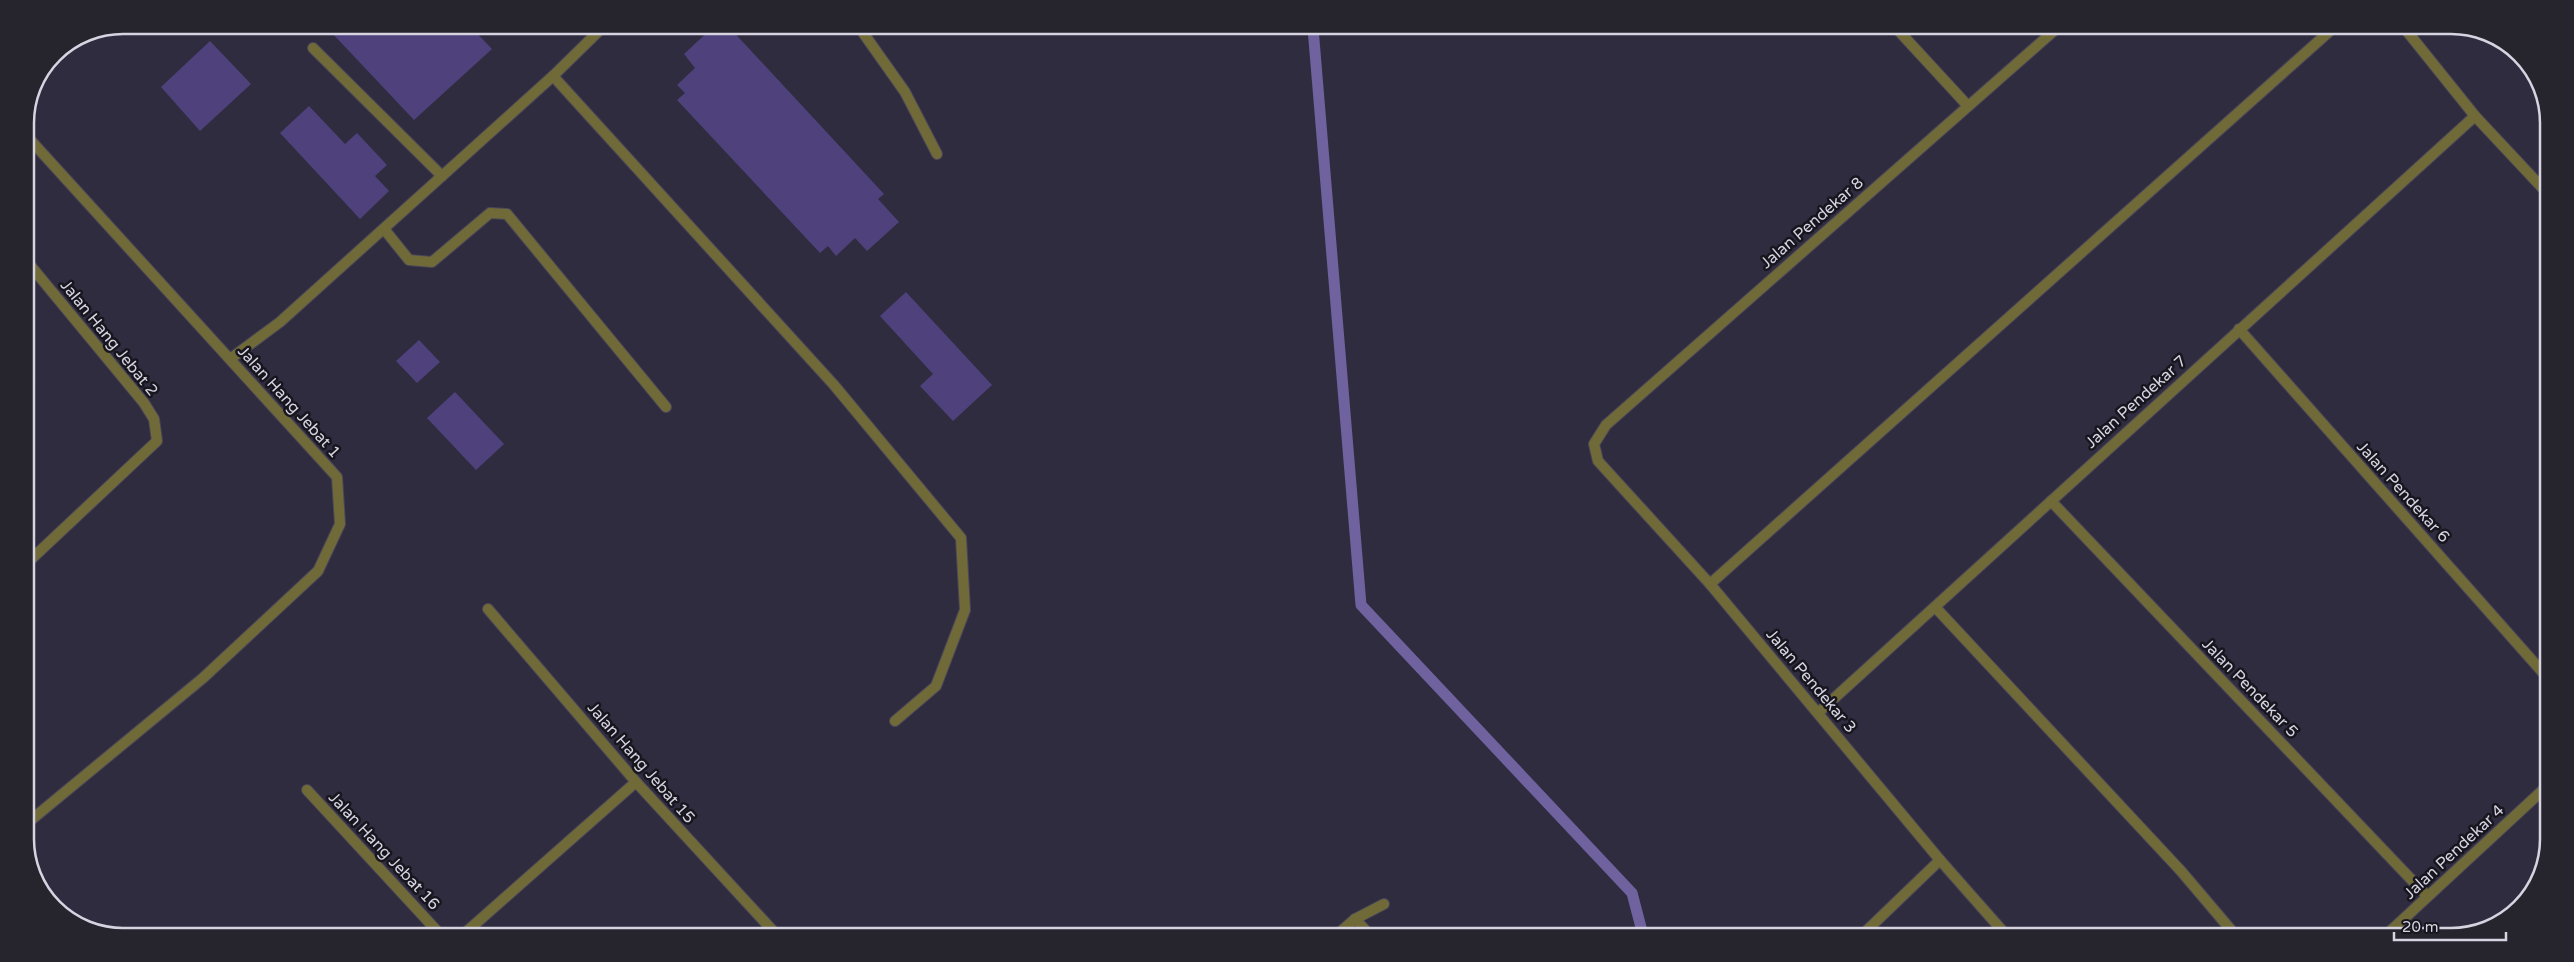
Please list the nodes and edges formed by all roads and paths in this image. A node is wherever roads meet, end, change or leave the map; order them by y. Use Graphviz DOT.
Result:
graph roads {
  1 [pos="596,34"];
  2 [pos="864,34"];
  3 [pos="1902,34"];
  4 [pos="2050,34"];
  5 [pos="2327,34"];
  6 [pos="2409,34"];
  7 [pos="312,48"];
  8 [pos="552,76"];
  9 [pos="1968,106"];
  10 [pos="2475,116"];
  11 [pos="34,149"];
  12 [pos="937,154"];
  13 [pos="442,176"];
  14 [pos="2540,185"];
  15 [pos="384,229"];
  16 [pos="34,270"];
  17 [pos="2239,329"];
  18 [pos="230,359"];
  19 [pos="666,407"];
  20 [pos="1594,444"];
  21 [pos="2051,501"];
  22 [pos="34,557"];
  23 [pos="1710,584"];
  24 [pos="1936,608"];
  25 [pos="488,609"];
  26 [pos="2540,669"];
  27 [pos="1819,712"];
  28 [pos="894,721"];
  29 [pos="636,782"];
  30 [pos="307,790"];
  31 [pos="2540,793"];
  32 [pos="34,818"];
  33 [pos="1940,860"];
  34 [pos="2427,896"];
  35 [pos="1384,904"];
  36 [pos="1355,919"];
  37 [pos="434,928"];
  38 [pos="470,928"];
  39 [pos="770,928"];
  40 [pos="1345,928"];
  41 [pos="1363,928"];
  42 [pos="1869,928"];
  43 [pos="2001,928"];
  44 [pos="2230,928"];
  45 [pos="2393,928"];
  1 -- 8 [label="street"];
  2 -- 12 [label="street"];
  3 -- 9 [label="street"];
  4 -- 9 [label="street, Jalan Pendekar 8"];
  5 -- 23 [label="street"];
  6 -- 10 [label="street"];
  7 -- 13 [label="street"];
  8 -- 13 [label="street"];
  8 -- 28 [label="street"];
  9 -- 20 [label="street, Jalan Pendekar 8"];
  10 -- 14 [label="street"];
  10 -- 17 [label="street, Jalan Pendekar 7"];
  11 -- 18 [label="street, Jalan Hang Jebat 1"];
  13 -- 15 [label="street"];
  15 -- 18 [label="street"];
  15 -- 19 [label="street"];
  16 -- 22 [label="street, Jalan Hang Jebat 2"];
  17 -- 21 [label="street, Jalan Pendekar 7"];
  17 -- 26 [label="street, Jalan Pendekar 6"];
  18 -- 32 [label="street, Jalan Hang Jebat 1"];
  20 -- 23 [label="street, Jalan Pendekar 3"];
  21 -- 24 [label="street, Jalan Pendekar 7"];
  21 -- 34 [label="street, Jalan Pendekar 5"];
  23 -- 27 [label="street, Jalan Pendekar 3"];
  24 -- 27 [label="street, Jalan Pendekar 7"];
  24 -- 44 [label="street"];
  25 -- 29 [label="street, Jalan Hang Jebat 15"];
  27 -- 33 [label="street, Jalan Pendekar 3"];
  29 -- 38 [label="street"];
  29 -- 39 [label="street, Jalan Hang Jebat 15"];
  30 -- 37 [label="street, Jalan Hang Jebat 16"];
  31 -- 34 [label="street, Jalan Pendekar 4"];
  33 -- 42 [label="street"];
  33 -- 43 [label="street, Jalan Pendekar 3"];
  34 -- 45 [label="street, Jalan Pendekar 4"];
  35 -- 36 [label="street"];
  36 -- 40 [label="street"];
  36 -- 41 [label="street"];
}
